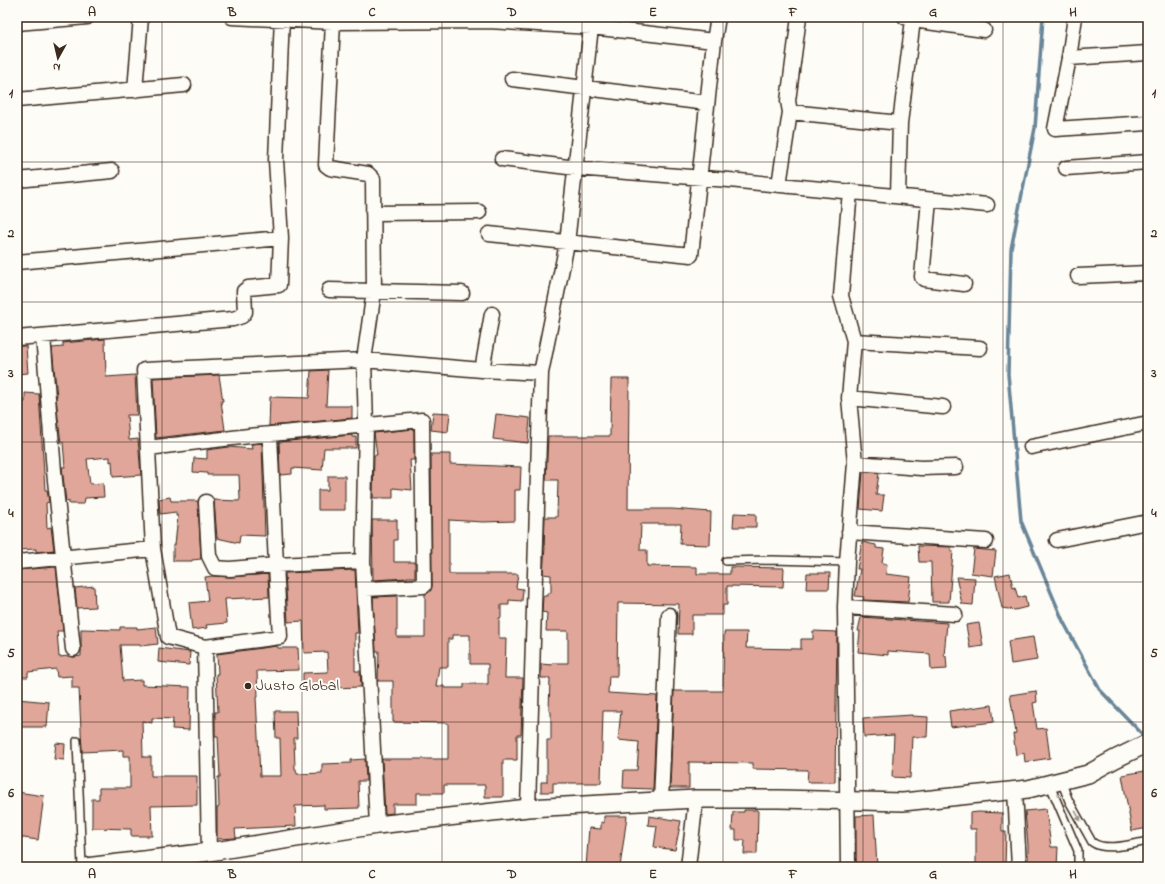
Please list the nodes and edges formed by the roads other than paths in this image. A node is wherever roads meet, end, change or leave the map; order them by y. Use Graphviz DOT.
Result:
graph roads {
  1 [pos="87,17"];
  2 [pos="140,17"];
  3 [pos="232,17"];
  4 [pos="718,17"];
  5 [pos="799,17"];
  6 [pos="1075,17"];
  7 [pos="282,18"];
  8 [pos="909,18"];
  9 [pos="333,22"];
  10 [pos="17,23"];
  11 [pos="591,27"];
  12 [pos="984,30"];
  13 [pos="714,41"];
  14 [pos="1148,53"];
  15 [pos="1069,58"];
  16 [pos="512,79"];
  17 [pos="184,86"];
  18 [pos="584,88"];
  19 [pos="135,90"];
  20 [pos="17,100"];
  21 [pos="707,103"];
  22 [pos="790,112"];
  23 [pos="900,123"];
  24 [pos="1148,123"];
  25 [pos="502,159"];
  26 [pos="1148,162"];
  27 [pos="576,168"];
  28 [pos="1066,168"];
  29 [pos="112,171"];
  30 [pos="699,177"];
  31 [pos="17,180"];
  32 [pos="779,185"];
  33 [pos="850,191"];
  34 [pos="898,195"];
  35 [pos="930,200"];
  36 [pos="987,205"];
  37 [pos="479,212"];
  38 [pos="373,213"];
  39 [pos="489,234"];
  40 [pos="281,238"];
  41 [pos="567,243"];
  42 [pos="17,262"];
  43 [pos="1148,273"];
  44 [pos="1078,276"];
  45 [pos="964,284"];
  46 [pos="329,290"];
  47 [pos="374,292"];
  48 [pos="462,293"];
  49 [pos="492,314"];
  50 [pos="43,336"];
  51 [pos="17,338"];
  52 [pos="854,341"];
  53 [pos="980,348"];
  54 [pos="364,360"];
  55 [pos="482,370"];
  56 [pos="541,373"];
  57 [pos="849,398"];
  58 [pos="943,407"];
  59 [pos="1148,423"];
  60 [pos="366,425"];
  61 [pos="270,435"];
  62 [pos="1031,446"];
  63 [pos="148,448"];
  64 [pos="855,463"];
  65 [pos="956,467"];
  66 [pos="206,502"];
  67 [pos="1148,522"];
  68 [pos="849,532"];
  69 [pos="986,540"];
  70 [pos="1057,540"];
  71 [pos="153,549"];
  72 [pos="64,558"];
  73 [pos="363,561"];
  74 [pos="726,561"];
  75 [pos="17,562"];
  76 [pos="847,562"];
  77 [pos="276,565"];
  78 [pos="366,589"];
  79 [pos="845,607"];
  80 [pos="954,614"];
  81 [pos="669,615"];
  82 [pos="205,647"];
  83 [pos="73,649"];
  84 [pos="78,741"];
  85 [pos="1148,743"];
  86 [pos="1055,782"];
  87 [pos="1015,790"];
  88 [pos="696,799"];
  89 [pos="661,801"];
  90 [pos="848,801"];
  91 [pos="528,808"];
  92 [pos="377,825"];
  93 [pos="1148,841"];
  94 [pos="209,852"];
  95 [pos="82,867"];
  96 [pos="86,867"];
  97 [pos="688,867"];
  98 [pos="848,867"];
  99 [pos="1018,867"];
  100 [pos="1078,867"];
  1 -- 10 [label="street"];
  2 -- 19 [label="street"];
  3 -- 7 [label="street"];
  4 -- 13 [label="street"];
  5 -- 22 [label="street"];
  6 -- 15 [label="street"];
  7 -- 9 [label="street"];
  7 -- 40 [label="street"];
  8 -- 12 [label="street"];
  8 -- 23 [label="street"];
  9 -- 11 [label="street"];
  9 -- 38 [label="street"];
  11 -- 13 [label="street"];
  11 -- 18 [label="street"];
  13 -- 21 [label="street"];
  14 -- 15 [label="street"];
  15 -- 24 [label="street"];
  16 -- 18 [label="street"];
  17 -- 19 [label="street"];
  18 -- 21 [label="street"];
  18 -- 27 [label="street"];
  19 -- 20 [label="street"];
  21 -- 30 [label="street"];
  22 -- 23 [label="street"];
  22 -- 32 [label="street"];
  23 -- 34 [label="street"];
  25 -- 27 [label="street"];
  26 -- 28 [label="street"];
  27 -- 30 [label="street"];
  27 -- 41 [label="street"];
  29 -- 31 [label="street"];
  30 -- 32 [label="street"];
  30 -- 41 [label="street"];
  32 -- 33 [label="street"];
  33 -- 34 [label="street"];
  33 -- 52 [label="street"];
  34 -- 35 [label="street"];
  35 -- 36 [label="street"];
  35 -- 45 [label="street"];
  37 -- 38 [label="street"];
  38 -- 47 [label="street"];
  39 -- 41 [label="street"];
  40 -- 42 [label="street"];
  40 -- 50 [label="street"];
  41 -- 56 [label="street"];
  43 -- 44 [label="street"];
  46 -- 47 [label="street"];
  47 -- 48 [label="street"];
  47 -- 54 [label="street"];
  49 -- 55 [label="street"];
  50 -- 51 [label="street"];
  50 -- 72 [label="street"];
  52 -- 53 [label="street"];
  52 -- 57 [label="street"];
  54 -- 55 [label="street"];
  54 -- 60 [label="street"];
  54 -- 63 [label="street"];
  55 -- 56 [label="street"];
  56 -- 91 [label="street"];
  57 -- 58 [label="street"];
  57 -- 64 [label="street"];
  59 -- 62 [label="street"];
  60 -- 61 [label="street"];
  60 -- 73 [label="street"];
  60 -- 78 [label="street"];
  61 -- 63 [label="street"];
  61 -- 77 [label="street"];
  63 -- 71 [label="street"];
  64 -- 65 [label="street"];
  64 -- 68 [label="street"];
  66 -- 77 [label="street"];
  67 -- 70 [label="street"];
  68 -- 69 [label="street"];
  68 -- 76 [label="street"];
  71 -- 72 [label="street"];
  71 -- 82 [label="street"];
  72 -- 75 [label="street"];
  72 -- 83 [label="street"];
  73 -- 77 [label="street"];
  73 -- 78 [label="street"];
  74 -- 76 [label="lane"];
  76 -- 79 [label="street"];
  77 -- 82 [label="street"];
  78 -- 92 [label="street"];
  79 -- 80 [label="street"];
  79 -- 90 [label="street"];
  81 -- 89 [label="street"];
  82 -- 94 [label="street"];
  84 -- 95 [label="lane"];
  85 -- 86 [label="street"];
  86 -- 87 [label="street"];
  86 -- 93 [label="lane, one-way"];
  86 -- 100 [label="lane"];
  87 -- 90 [label="street"];
  87 -- 99 [label="street"];
  88 -- 89 [label="street"];
  88 -- 90 [label="street"];
  88 -- 97 [label="street"];
  89 -- 91 [label="street"];
  90 -- 98 [label="street"];
  91 -- 92 [label="street"];
  92 -- 94 [label="street"];
  94 -- 96 [label="street"];
}
